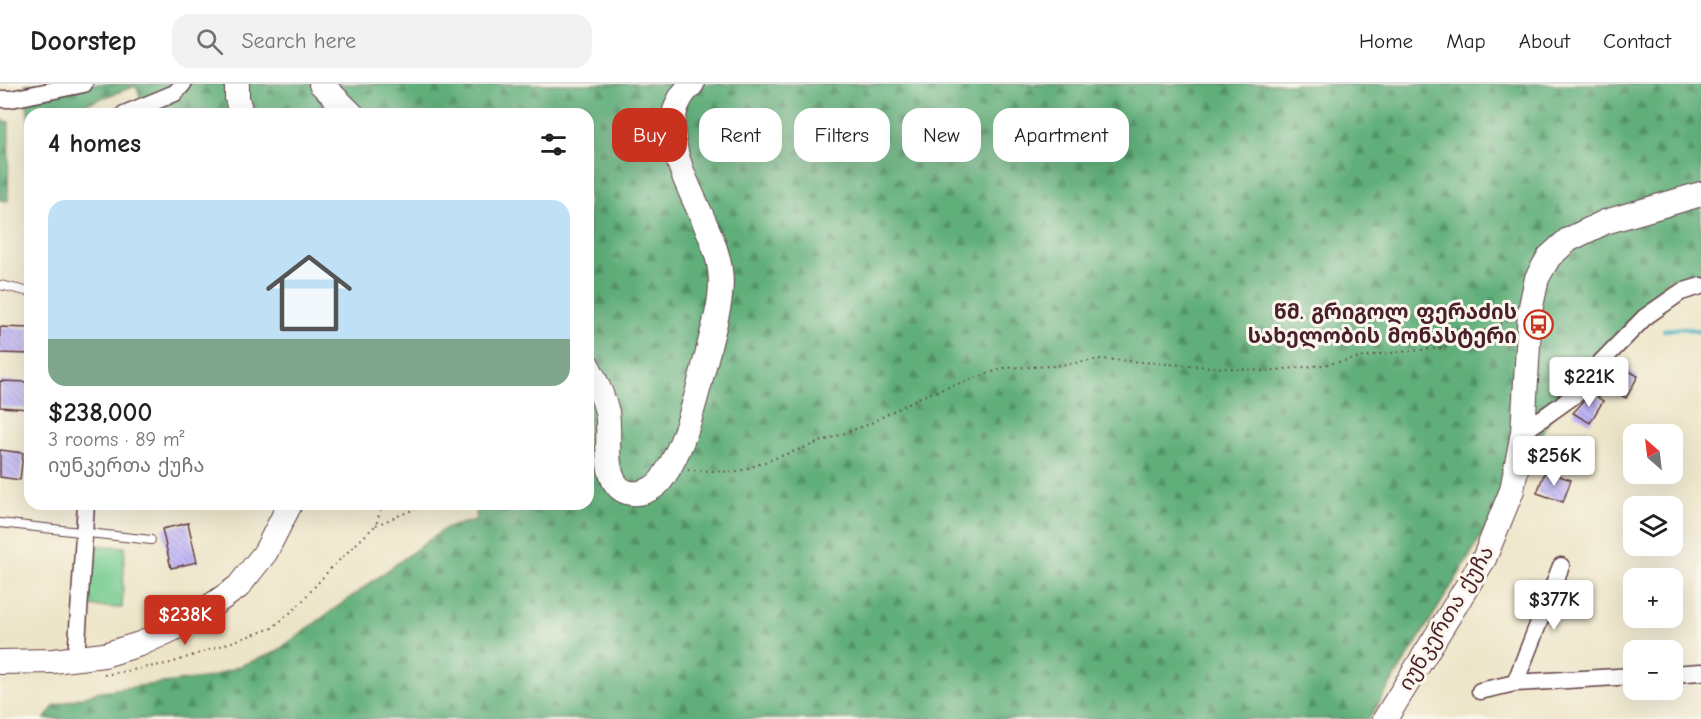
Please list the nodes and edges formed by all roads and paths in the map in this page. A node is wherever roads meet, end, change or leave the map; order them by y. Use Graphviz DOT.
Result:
graph roads {
  1 [pos="84,84"];
  2 [pos="183,84"];
  3 [pos="237,84"];
  4 [pos="321,84"];
  5 [pos="692,84"];
  6 [pos="0,99"];
  7 [pos="139,108"];
  8 [pos="240,108"];
  9 [pos="346,108"];
  10 [pos="1701,195"];
  11 [pos="0,285"];
  12 [pos="1701,286"];
  13 [pos="24,291"];
  14 [pos="1530,311"];
  15 [pos="594,377"];
  16 [pos="1523,432"];
  17 [pos="669,469"];
  18 [pos="86,510"];
  19 [pos="287,510"];
  20 [pos="380,510"];
  21 [pos="412,510"];
  22 [pos="0,523"];
  23 [pos="376,525"];
  24 [pos="85,532"];
  25 [pos="152,540"];
  26 [pos="1561,566"];
  27 [pos="76,659"];
  28 [pos="0,663"];
  29 [pos="1701,672"];
  30 [pos="1683,673"];
  31 [pos="103,675"];
  32 [pos="1623,677"];
  33 [pos="1515,683"];
  34 [pos="1480,691"];
  35 [pos="1384,719"];
  1 -- 6 [label="street"];
  2 -- 7 [label="street"];
  3 -- 8 [label="main road"];
  4 -- 9 [label="main road"];
  5 -- 17 [label="main road"];
  10 -- 14 [label="main road, იუნკერთა ქუჩა"];
  11 -- 13 [label="lane"];
  12 -- 16 [label="street"];
  14 -- 16 [label="main road, იუნკერთა ქუჩა"];
  14 -- 17 [label="path"];
  15 -- 17 [label="main road"];
  16 -- 35 [label="main road, იუნკერთა ქუჩა"];
  18 -- 24 [label="street"];
  19 -- 27 [label="main road"];
  20 -- 23 [label="path"];
  21 -- 23 [label="path"];
  22 -- 24 [label="lane"];
  23 -- 31 [label="path"];
  24 -- 25 [label="lane"];
  24 -- 27 [label="street"];
  26 -- 33 [label="street"];
  27 -- 28 [label="main road"];
  29 -- 30 [label="street"];
  32 -- 33 [label="street"];
  33 -- 34 [label="street"];
}
